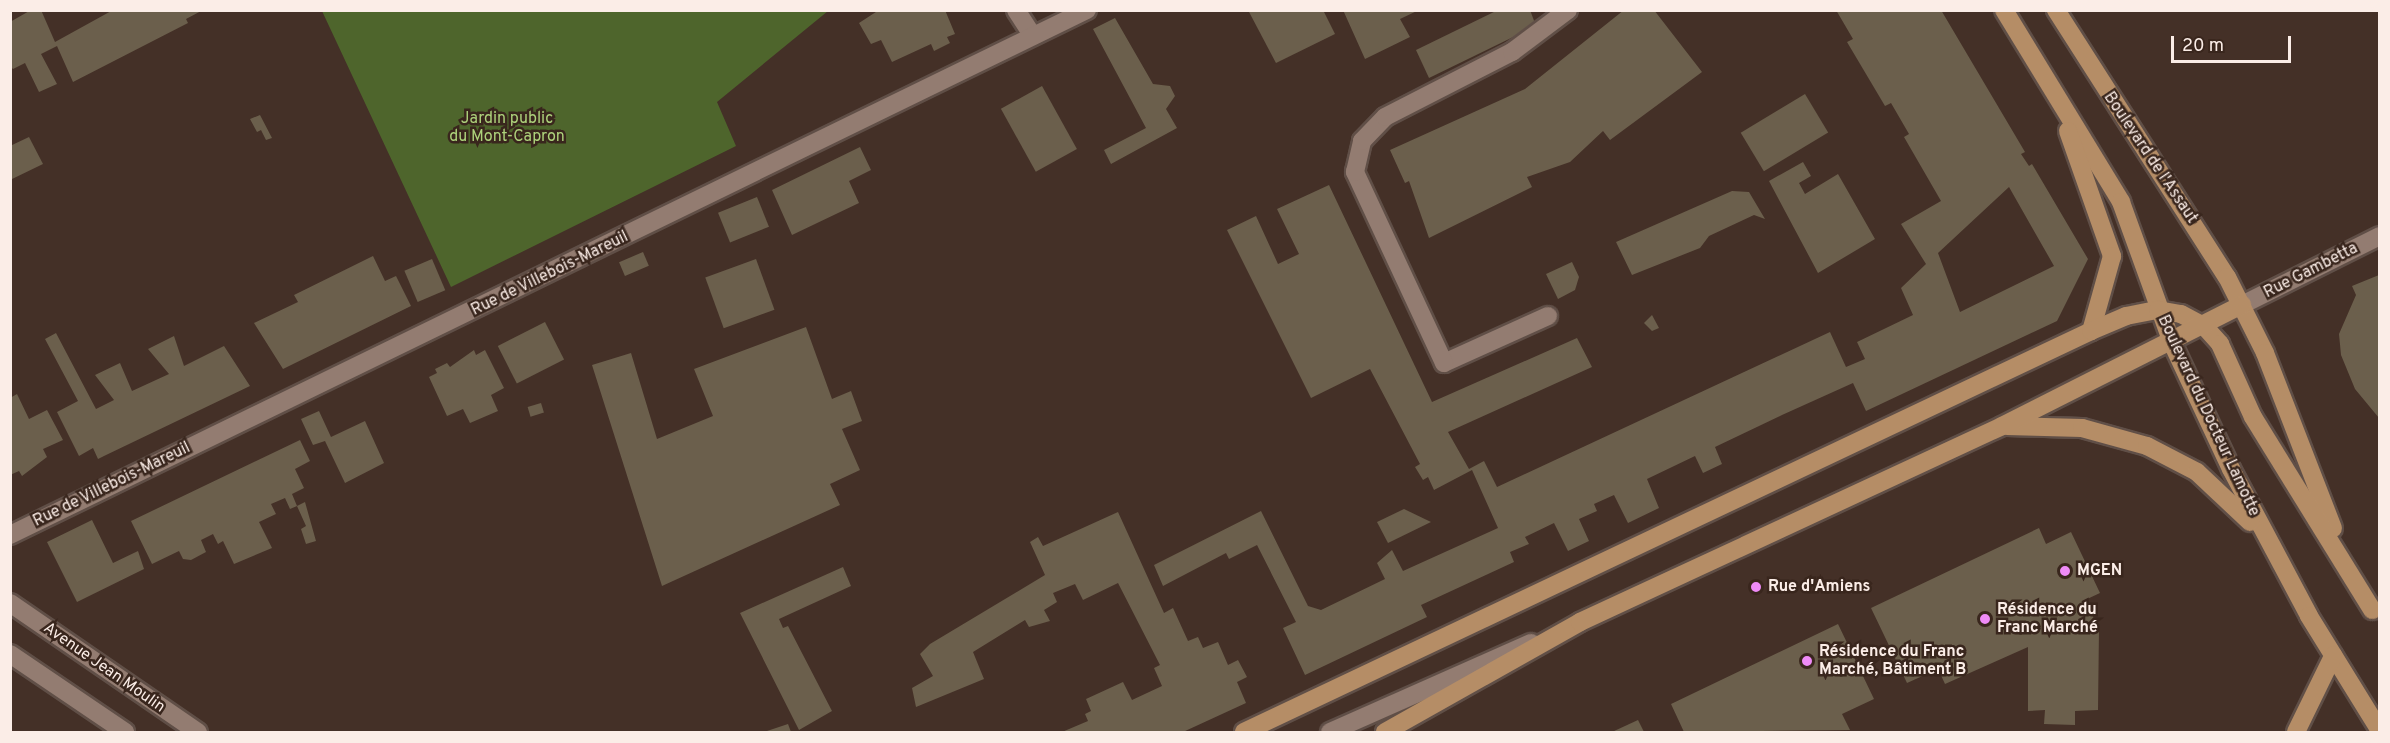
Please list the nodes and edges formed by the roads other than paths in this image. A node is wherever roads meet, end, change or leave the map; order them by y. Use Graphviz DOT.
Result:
graph roads {
  1 [pos="1016,10"];
  2 [pos="1087,10"];
  3 [pos="1568,10"];
  4 [pos="2004,10"];
  5 [pos="2056,10"];
  6 [pos="1033,36"];
  7 [pos="2053,94"];
  8 [pos="2379,236"];
  9 [pos="2242,305"];
  10 [pos="2158,310"];
  11 [pos="1548,316"];
  12 [pos="2204,326"];
  13 [pos="2091,331"];
  14 [pos="2172,343"];
  15 [pos="2002,426"];
  16 [pos="10,535"];
  17 [pos="2270,546"];
  18 [pos="10,603"];
  19 [pos="2376,617"];
  20 [pos="1580,622"];
  21 [pos="10,654"];
  22 [pos="2332,656"];
  23 [pos="2379,731"];
  24 [pos="125,732"];
  25 [pos="198,732"];
  26 [pos="1244,732"];
  27 [pos="1330,732"];
  28 [pos="1385,732"];
  29 [pos="2296,732"];
  1 -- 6 [label="street"];
  2 -- 6 [label="street, Rue de Villebois-Mareuil"];
  3 -- 11 [label="street"];
  4 -- 7 [label="main road"];
  5 -- 9 [label="main road, Boulevard de l'Assaut"];
  6 -- 16 [label="street, Rue de Villebois-Mareuil"];
  7 -- 10 [label="main road, Boulevard du Docteur Lamotte"];
  7 -- 13 [label="main road"];
  8 -- 9 [label="street, Rue Gambetta"];
  9 -- 12 [label="main road"];
  9 -- 19 [label="main road"];
  10 -- 12 [label="main road"];
  10 -- 13 [label="main road"];
  10 -- 14 [label="main road, Boulevard du Docteur Lamotte"];
  12 -- 14 [label="main road"];
  12 -- 19 [label="main road"];
  13 -- 26 [label="main road"];
  14 -- 15 [label="main road"];
  14 -- 17 [label="main road, Boulevard du Docteur Lamotte"];
  15 -- 17 [label="main road"];
  15 -- 20 [label="main road"];
  17 -- 22 [label="main road, Boulevard du Docteur Lamotte"];
  18 -- 25 [label="street, Avenue Jean Moulin"];
  20 -- 27 [label="street"];
  20 -- 28 [label="main road"];
  21 -- 24 [label="street"];
  22 -- 23 [label="main road, Boulevard du Docteur Lamotte"];
  22 -- 29 [label="main road"];
}
